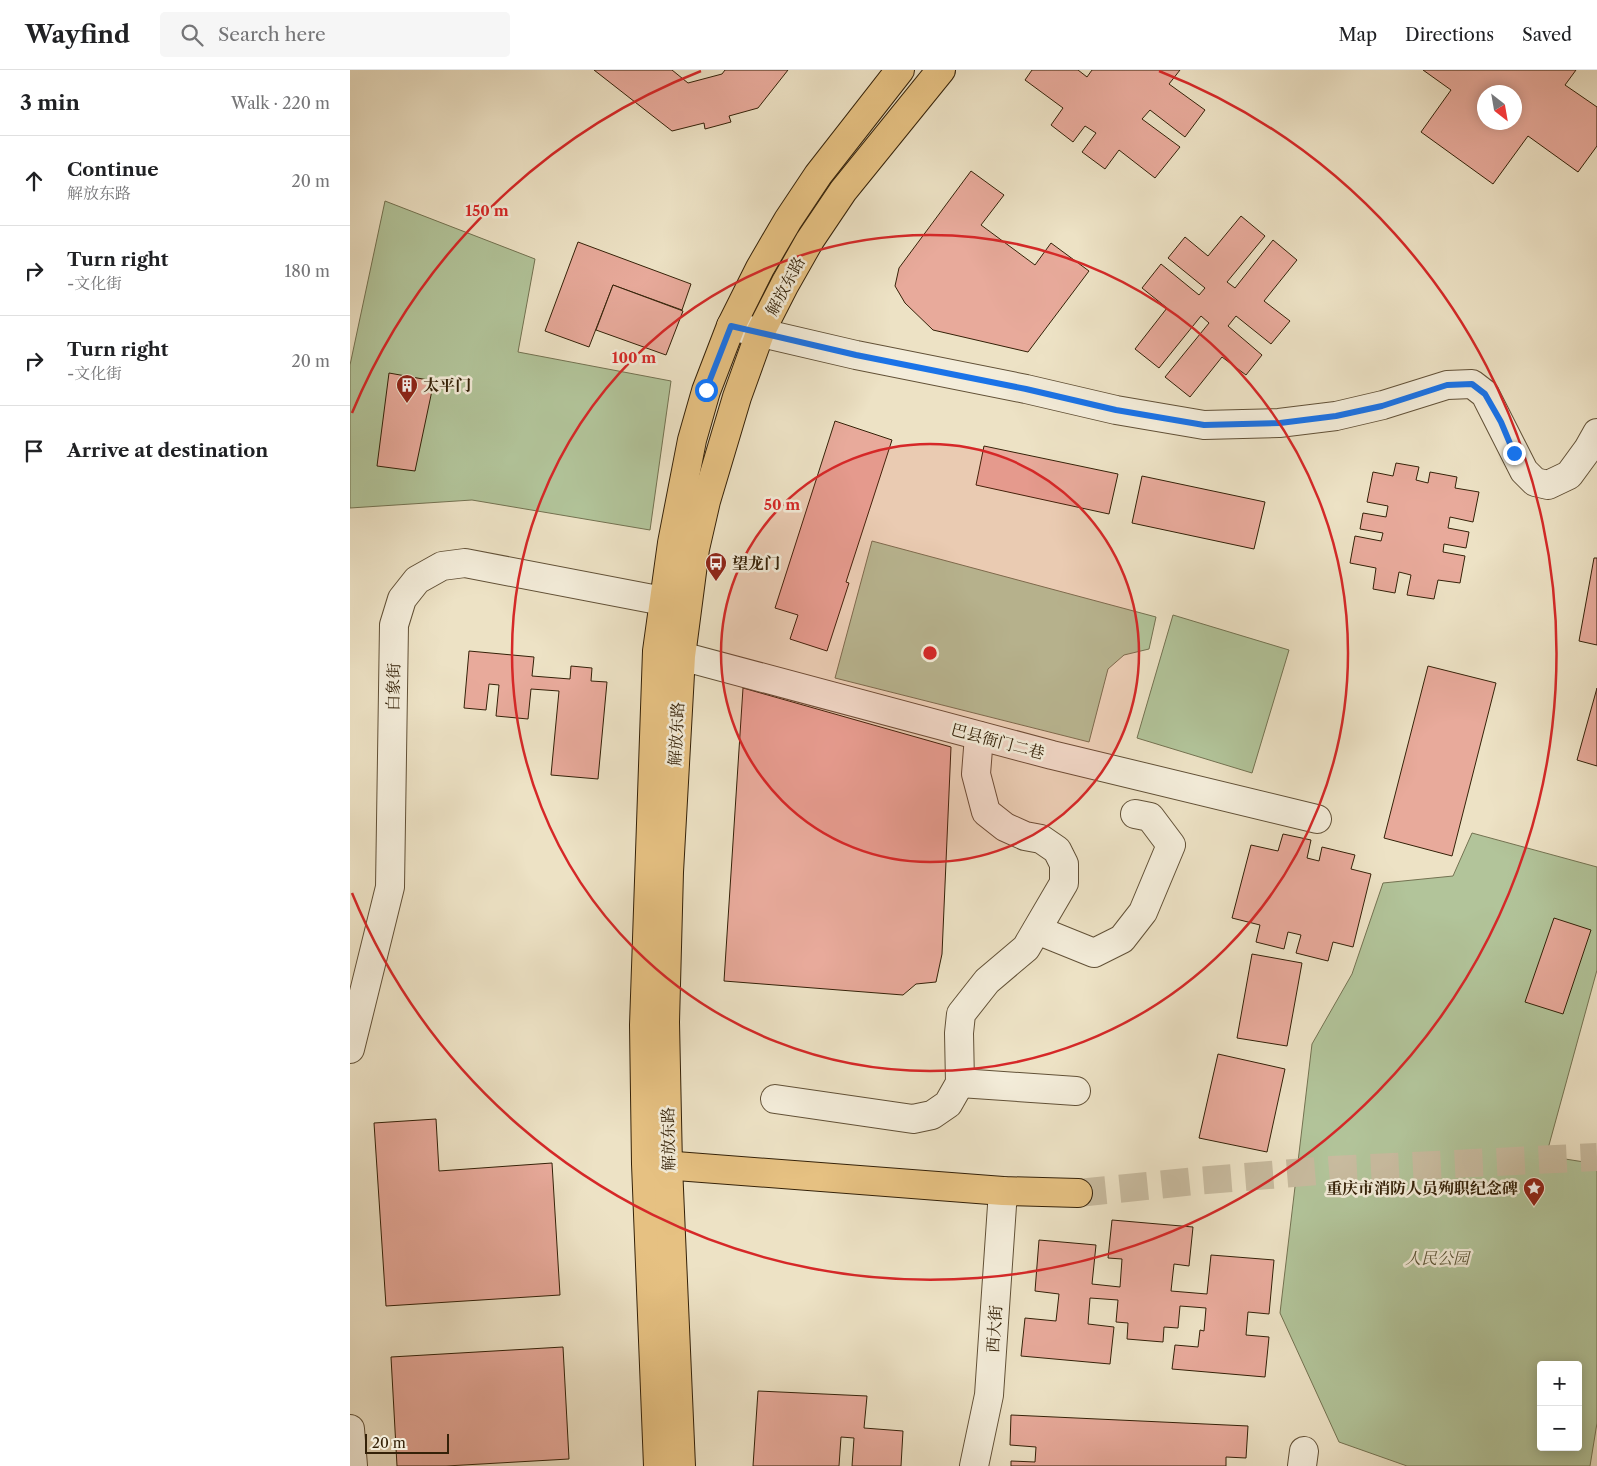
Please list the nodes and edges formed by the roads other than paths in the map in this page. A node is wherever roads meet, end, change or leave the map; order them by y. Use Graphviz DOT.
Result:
graph roads {
  1 [pos="900,70"];
  2 [pos="941,74"];
  3 [pos="731,326"];
  4 [pos="760,333"];
  5 [pos="1597,433"];
  6 [pos="663,601"];
  7 [pos="681,656"];
  8 [pos="979,736"];
  9 [pos="1135,814"];
  10 [pos="1317,819"];
  11 [pos="1037,930"];
  12 [pos="350,1049"];
  13 [pos="960,1083"];
  14 [pos="1076,1091"];
  15 [pos="775,1099"];
  16 [pos="657,1165"];
  17 [pos="1003,1191"];
  18 [pos="1078,1193"];
  19 [pos="350,1429"];
  20 [pos="353,1466"];
  21 [pos="658,1466"];
  22 [pos="681,1466"];
  23 [pos="974,1466"];
  1 -- 3 [label="main road, 解放东路"];
  2 -- 4 [label="main road, 解放东路"];
  3 -- 4 [label="street"];
  3 -- 6 [label="main road, 解放东路"];
  4 -- 5 [label="street"];
  4 -- 7 [label="main road, 解放东路"];
  6 -- 12 [label="street, 白象街"];
  6 -- 16 [label="main road, 解放东路"];
  7 -- 8 [label="street, 巴县衙门二巷"];
  7 -- 16 [label="main road, 解放东路"];
  8 -- 10 [label="street, 巴县衙门二巷"];
  8 -- 11 [label="street"];
  9 -- 11 [label="street"];
  11 -- 13 [label="street"];
  13 -- 14 [label="street"];
  13 -- 15 [label="street"];
  16 -- 17 [label="main road"];
  16 -- 21 [label="main road, 解放东路"];
  16 -- 22 [label="main road, 解放东路"];
  17 -- 18 [label="main road"];
  17 -- 23 [label="street, 西大街"];
  19 -- 20 [label="street"];
}
